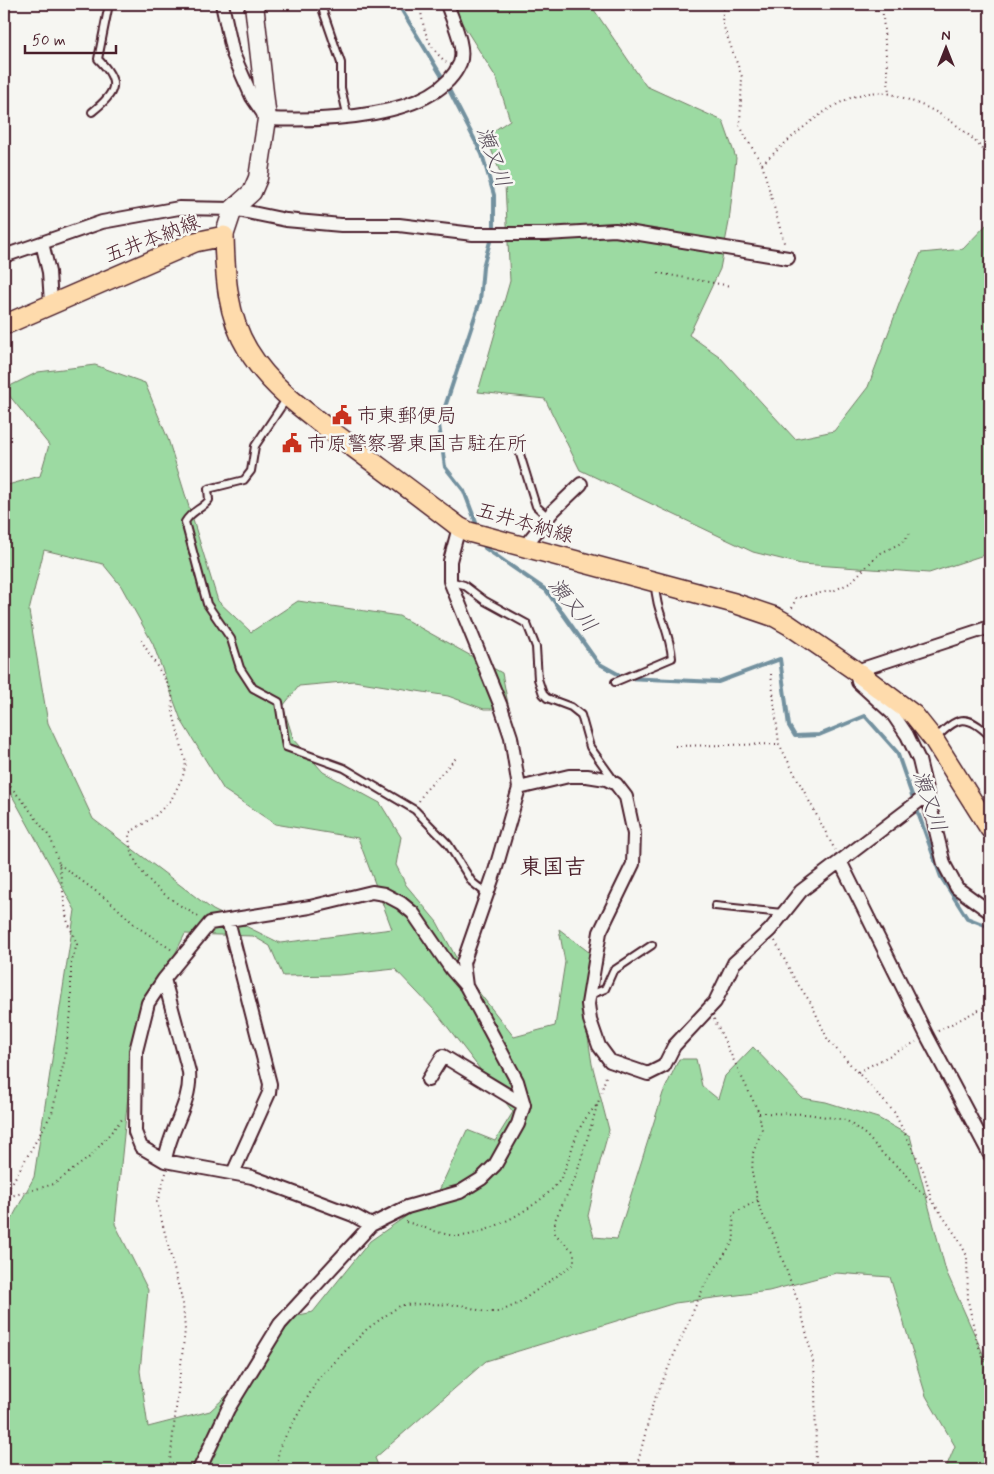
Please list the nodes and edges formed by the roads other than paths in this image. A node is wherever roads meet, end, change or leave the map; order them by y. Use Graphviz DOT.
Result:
graph roads {
  1 [pos="109,4"];
  2 [pos="222,4"];
  3 [pos="254,4"];
  4 [pos="447,4"];
  5 [pos="323,11"];
  6 [pos="92,112"];
  7 [pos="348,118"];
  8 [pos="267,119"];
  9 [pos="233,209"];
  10 [pos="224,236"];
  11 [pos="42,243"];
  12 [pos="4,256"];
  13 [pos="788,258"];
  14 [pos="50,303"];
  15 [pos="4,324"];
  16 [pos="288,397"];
  17 [pos="519,451"];
  18 [pos="581,484"];
  19 [pos="548,517"];
  20 [pos="460,527"];
  21 [pos="524,547"];
  22 [pos="450,581"];
  23 [pos="655,582"];
  24 [pos="990,627"];
  25 [pos="856,671"];
  26 [pos="615,682"];
  27 [pos="990,736"];
  28 [pos="934,740"];
  29 [pos="616,784"];
  30 [pos="519,788"];
  31 [pos="927,795"];
  32 [pos="990,829"];
  33 [pos="840,861"];
  34 [pos="487,894"];
  35 [pos="715,906"];
  36 [pos="990,912"];
  37 [pos="783,914"];
  38 [pos="228,920"];
  39 [pos="652,945"];
  40 [pos="164,979"];
  41 [pos="466,986"];
  42 [pos="590,995"];
  43 [pos="428,1080"];
  44 [pos="524,1105"];
  45 [pos="990,1155"];
  46 [pos="165,1161"];
  47 [pos="233,1173"];
  48 [pos="371,1225"];
  49 [pos="199,1470"];
  1 -- 6 [label="lane"];
  2 -- 8 [label="street"];
  3 -- 8 [label="main road"];
  4 -- 7 [label="street"];
  5 -- 7 [label="lane"];
  7 -- 8 [label="street"];
  8 -- 9 [label="main road"];
  9 -- 10 [label="main road"];
  9 -- 11 [label="street"];
  9 -- 13 [label="street"];
  10 -- 14 [label="main road, 五井本納線"];
  10 -- 16 [label="main road, 五井本納線"];
  11 -- 12 [label="street"];
  11 -- 14 [label="street"];
  14 -- 15 [label="main road, 五井本納線"];
  16 -- 20 [label="main road, 五井本納線"];
  16 -- 34 [label="lane"];
  17 -- 19 [label="lane"];
  18 -- 19 [label="street"];
  19 -- 21 [label="street"];
  20 -- 21 [label="main road, 五井本納線"];
  20 -- 22 [label="street"];
  21 -- 23 [label="main road, 五井本納線"];
  22 -- 29 [label="lane"];
  22 -- 30 [label="street"];
  23 -- 25 [label="main road, 五井本納線"];
  23 -- 26 [label="lane"];
  24 -- 25 [label="street"];
  25 -- 28 [label="main road, 五井本納線"];
  25 -- 31 [label="street"];
  27 -- 28 [label="lane"];
  28 -- 32 [label="main road, 五井本納線"];
  29 -- 30 [label="street"];
  29 -- 42 [label="street"];
  30 -- 34 [label="street"];
  31 -- 33 [label="street"];
  31 -- 36 [label="street"];
  33 -- 37 [label="street"];
  33 -- 45 [label="street"];
  34 -- 41 [label="street"];
  35 -- 37 [label="lane"];
  37 -- 42 [label="street"];
  38 -- 40 [label="street"];
  38 -- 41 [label="street"];
  38 -- 47 [label="street"];
  39 -- 42 [label="lane"];
  40 -- 46 [label="street"];
  40 -- 46 [label="street"];
  41 -- 44 [label="street"];
  43 -- 44 [label="street"];
  44 -- 48 [label="street"];
  46 -- 47 [label="street"];
  47 -- 48 [label="street"];
  48 -- 49 [label="street"];
}
